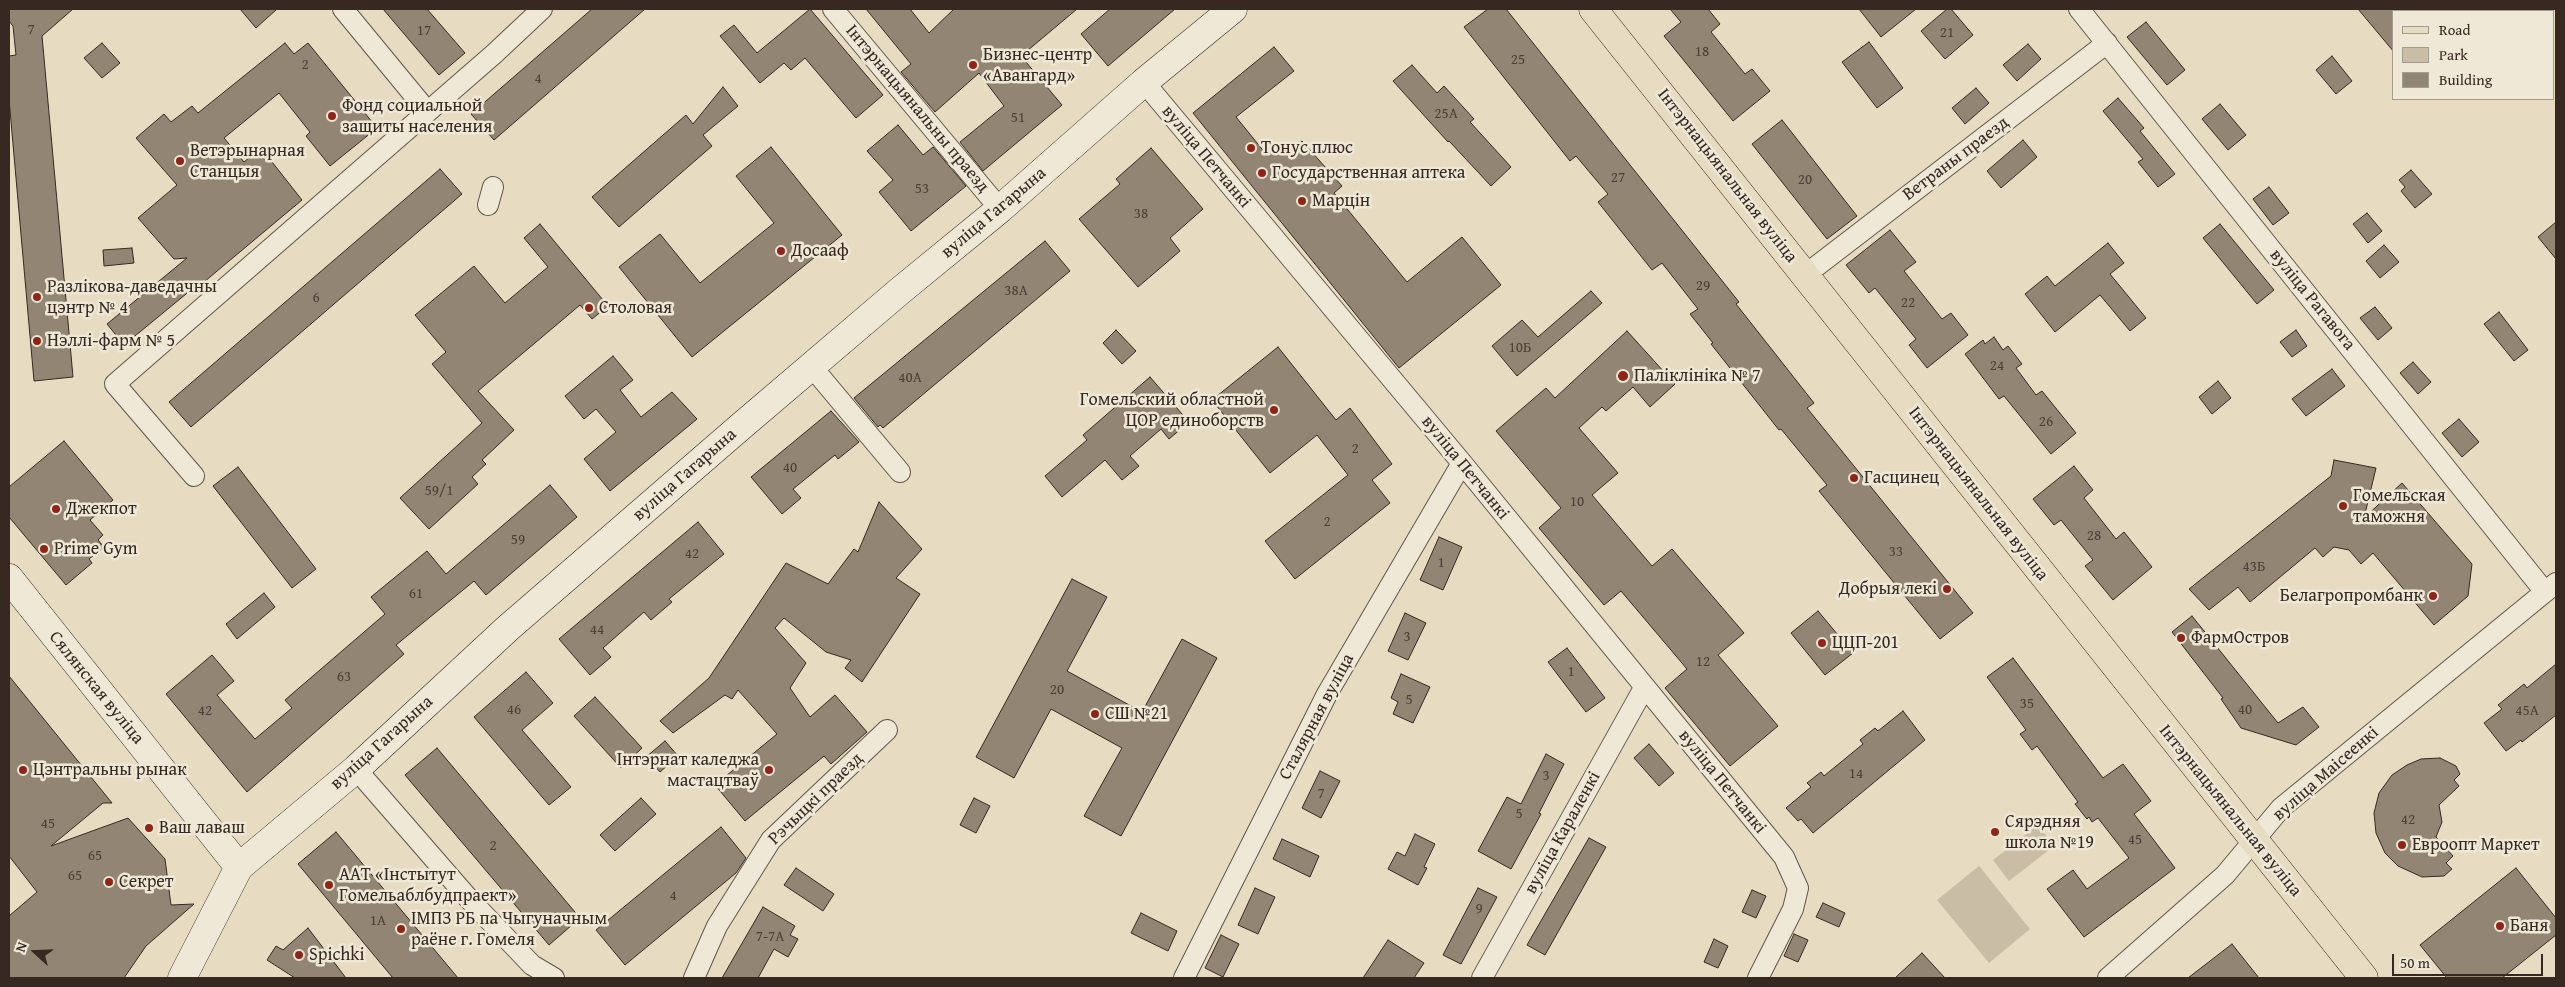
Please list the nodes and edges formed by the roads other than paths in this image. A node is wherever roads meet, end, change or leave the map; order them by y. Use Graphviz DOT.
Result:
graph roads {
  1 [pos="343,9"];
  2 [pos="542,9"];
  3 [pos="833,9"];
  4 [pos="1233,9"];
  5 [pos="1593,9"];
  6 [pos="2080,9"];
  7 [pos="2107,43"];
  8 [pos="1144,82"];
  9 [pos="427,111"];
  10 [pos="1000,209"];
  11 [pos="1805,274"];
  12 [pos="812,367"];
  13 [pos="1462,462"];
  14 [pos="900,472"];
  15 [pos="194,476"];
  16 [pos="9,578"];
  17 [pos="2550,588"];
  18 [pos="1644,688"];
  19 [pos="887,730"];
  20 [pos="356,769"];
  21 [pos="2254,842"];
  22 [pos="239,867"];
  23 [pos="182,978"];
  24 [pos="554,978"];
  25 [pos="694,978"];
  26 [pos="1184,978"];
  27 [pos="1482,978"];
  28 [pos="1758,978"];
  29 [pos="2108,978"];
  30 [pos="2364,978"];
  1 -- 9 [label="street"];
  2 -- 9 [label="street"];
  3 -- 10 [label="street, Інтэрнацыянальны праезд"];
  4 -- 8 [label="street, вуліца Гагарына"];
  5 -- 11 [label="main road, Інтэрнацыянальная вуліца"];
  6 -- 7 [label="street, вуліца Рагавога"];
  7 -- 11 [label="street, Ветраны праезд"];
  7 -- 17 [label="street, вуліца Рагавога"];
  8 -- 10 [label="street, вуліца Гагарына"];
  8 -- 13 [label="street, вуліца Петчанкі"];
  9 -- 15 [label="street"];
  10 -- 12 [label="street, вуліца Гагарына"];
  11 -- 21 [label="main road, Інтэрнацыянальная вуліца"];
  12 -- 14 [label="street"];
  12 -- 20 [label="street, вуліца Гагарына"];
  13 -- 18 [label="street, вуліца Петчанкі"];
  13 -- 26 [label="street, Сталярная вуліца"];
  16 -- 22 [label="street, Сялянская вуліца"];
  17 -- 21 [label="street, вуліца Маісеенкі"];
  18 -- 27 [label="street, вуліца Караленкі"];
  18 -- 28 [label="street, вуліца Петчанкі"];
  19 -- 25 [label="street, Рэчыцкі праезд"];
  20 -- 22 [label="street, вуліца Гагарына"];
  20 -- 24 [label="street"];
  21 -- 29 [label="street, вуліца Маісеенкі"];
  21 -- 30 [label="main road, Інтэрнацыянальная вуліца"];
  22 -- 23 [label="street, вуліца Гагарына"];
}
